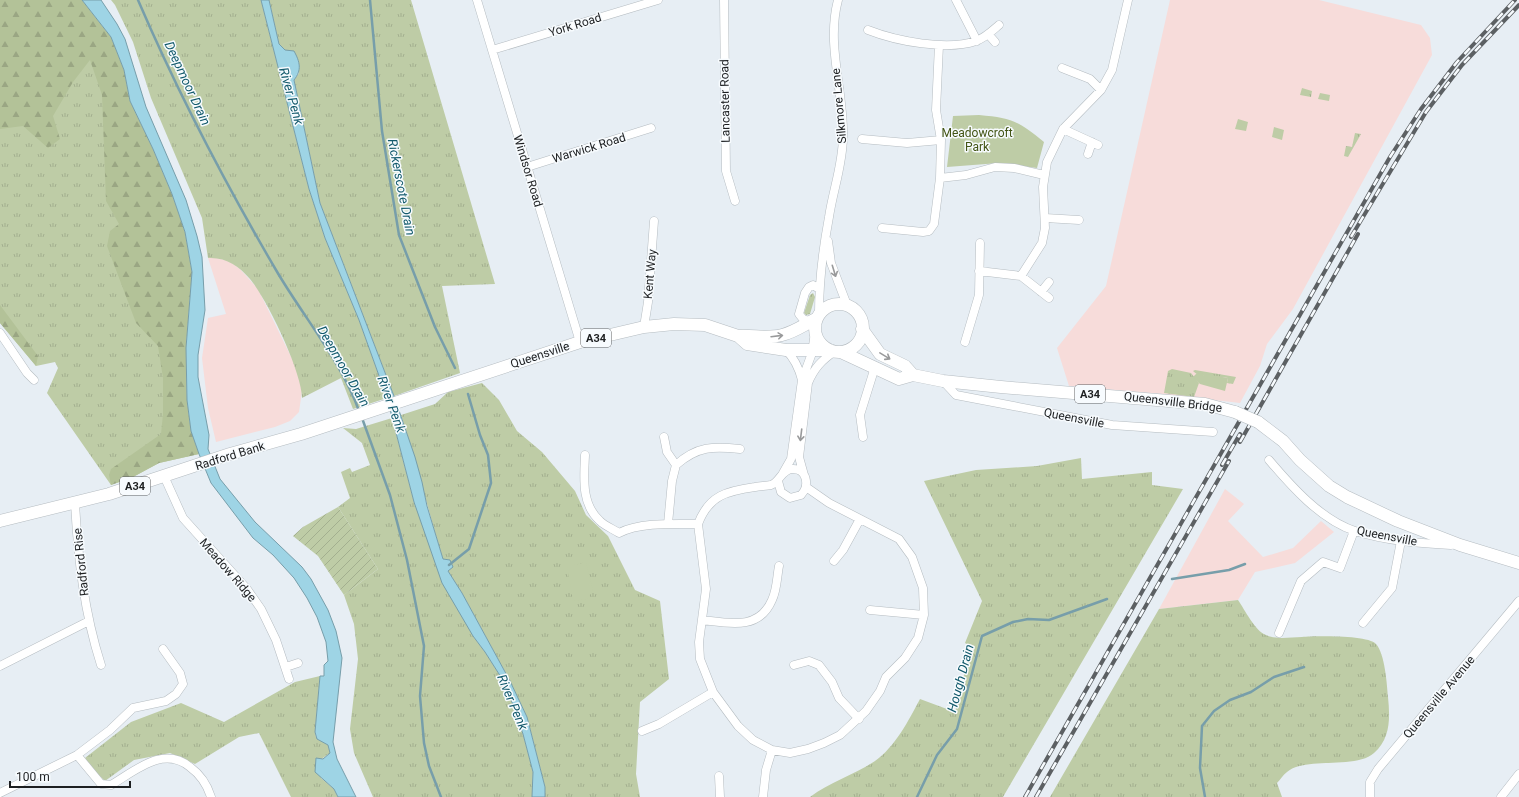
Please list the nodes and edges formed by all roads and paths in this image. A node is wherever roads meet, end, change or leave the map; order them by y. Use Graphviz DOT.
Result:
graph roads {
  1 [pos="477,0"];
  2 [pos="658,0"];
  3 [pos="724,0"];
  4 [pos="838,0"];
  5 [pos="956,0"];
  6 [pos="1128,0"];
  7 [pos="999,25"];
  8 [pos="868,30"];
  9 [pos="988,34"];
  10 [pos="977,41"];
  11 [pos="995,42"];
  12 [pos="940,45"];
  13 [pos="492,50"];
  14 [pos="1062,68"];
  15 [pos="1101,90"];
  16 [pos="651,128"];
  17 [pos="1063,129"];
  18 [pos="862,139"];
  19 [pos="941,140"];
  20 [pos="1088,154"];
  21 [pos="527,167"];
  22 [pos="1044,175"];
  23 [pos="940,178"];
  24 [pos="735,201"];
  25 [pos="1045,218"];
  26 [pos="1079,220"];
  27 [pos="654,221"];
  28 [pos="882,228"];
  29 [pos="826,234"];
  30 [pos="980,243"];
  31 [pos="980,252"];
  32 [pos="989,252"];
  33 [pos="979,271"];
  34 [pos="1021,276"];
  35 [pos="1049,282"];
  36 [pos="819,289"];
  37 [pos="1042,292"];
  38 [pos="1049,298"];
  39 [pos="847,305"];
  40 [pos="815,322"];
  41 [pos="644,327"];
  42 [pos="862,329"];
  43 [pos="0,333"];
  44 [pos="738,336"];
  45 [pos="580,342"];
  46 [pos="965,342"];
  47 [pos="813,349"];
  48 [pos="786,350"];
  49 [pos="835,351"];
  50 [pos="874,367"];
  51 [pos="913,375"];
  52 [pos="34,380"];
  53 [pos="802,380"];
  54 [pos="943,381"];
  55 [pos="457,382"];
  56 [pos="1213,432"];
  57 [pos="664,437"];
  58 [pos="863,437"];
  59 [pos="740,449"];
  60 [pos="585,455"];
  61 [pos="1268,460"];
  62 [pos="676,465"];
  63 [pos="783,473"];
  64 [pos="804,475"];
  65 [pos="164,476"];
  66 [pos="778,481"];
  67 [pos="770,485"];
  68 [pos="806,487"];
  69 [pos="781,492"];
  70 [pos="815,494"];
  71 [pos="801,495"];
  72 [pos="75,503"];
  73 [pos="860,519"];
  74 [pos="0,521"];
  75 [pos="668,524"];
  76 [pos="698,524"];
  77 [pos="1354,531"];
  78 [pos="1401,541"];
  79 [pos="1460,545"];
  80 [pos="834,561"];
  81 [pos="1519,563"];
  82 [pos="779,566"];
  83 [pos="1519,601"];
  84 [pos="870,610"];
  85 [pos="924,615"];
  86 [pos="702,620"];
  87 [pos="89,621"];
  88 [pos="1363,623"];
  89 [pos="1279,634"];
  90 [pos="163,649"];
  91 [pos="298,663"];
  92 [pos="101,665"];
  93 [pos="794,665"];
  94 [pos="0,666"];
  95 [pos="286,667"];
  96 [pos="289,679"];
  97 [pos="713,692"];
  98 [pos="859,719"];
  99 [pos="642,731"];
  100 [pos="772,750"];
  101 [pos="77,755"];
  102 [pos="1519,774"];
  103 [pos="719,776"];
  104 [pos="0,793"];
  105 [pos="211,797"];
  106 [pos="720,797"];
  107 [pos="763,797"];
  108 [pos="1370,797"];
  109 [pos="1501,797"];
  1 -- 13 [label="street, Windsor Road"];
  2 -- 13 [label="street, York Road"];
  3 -- 24 [label="street, Lancaster Road"];
  4 -- 29 [label="street, Silkmore Lane"];
  5 -- 10 [label="street"];
  6 -- 15 [label="street"];
  7 -- 9 [label="street"];
  8 -- 12 [label="street"];
  9 -- 10 [label="street"];
  9 -- 11 [label="street"];
  10 -- 12 [label="street"];
  12 -- 19 [label="street"];
  13 -- 21 [label="street, Windsor Road"];
  14 -- 15 [label="street"];
  15 -- 17 [label="street"];
  16 -- 21 [label="street, Warwick Road"];
  17 -- 20 [label="street"];
  17 -- 22 [label="street"];
  18 -- 19 [label="street"];
  19 -- 23 [label="street"];
  21 -- 45 [label="street, Windsor Road"];
  22 -- 23 [label="street"];
  22 -- 25 [label="street"];
  23 -- 28 [label="street"];
  25 -- 26 [label="street"];
  25 -- 34 [label="street"];
  27 -- 41 [label="street, Kent Way"];
  29 -- 36 [label="street, Silkmore Lane"];
  29 -- 39 [label="street, Silkmore Lane, one-way"];
  30 -- 31 [label="street"];
  31 -- 32 [label="street"];
  31 -- 33 [label="street"];
  33 -- 34 [label="street"];
  33 -- 46 [label="street"];
  34 -- 37 [label="street"];
  35 -- 37 [label="street"];
  36 -- 40 [label="street, Silkmore Lane"];
  36 -- 40 [label="street"];
  37 -- 38 [label="street"];
  39 -- 40 [label="highway"];
  39 -- 42 [label="highway"];
  44 -- 40 [label="highway, A34, one-way"];
  40 -- 47 [label="street, Silkmore Lane"];
  40 -- 49 [label="highway"];
  41 -- 44 [label="highway, Queensville / A34"];
  41 -- 45 [label="highway, Queensville / A34"];
  42 -- 49 [label="highway"];
  42 -- 51 [label="highway, A34, one-way"];
  43 -- 52 [label="street"];
  44 -- 48 [label="highway, Queensville / A34"];
  45 -- 55 [label="highway, Queensville / A34"];
  47 -- 48 [label="highway, A34"];
  47 -- 49 [label="highway, A34"];
  47 -- 53 [label="street, Silkmore Lane"];
  48 -- 53 [label="street"];
  49 -- 50 [label="highway, A34"];
  49 -- 64 [label="street, one-way"];
  50 -- 51 [label="highway, A34"];
  50 -- 58 [label="street"];
  51 -- 54 [label="highway, A34"];
  53 -- 63 [label="street"];
  54 -- 56 [label="street, Queensville"];
  54 -- 79 [label="highway, Queensville Bridge / A34, bridge"];
  55 -- 65 [label="highway, Radford Bank / A34"];
  57 -- 62 [label="street"];
  59 -- 62 [label="street"];
  60 -- 75 [label="street"];
  61 -- 77 [label="street, Queensville"];
  62 -- 75 [label="street"];
  63 -- 64 [label="street"];
  63 -- 66 [label="street"];
  64 -- 68 [label="street"];
  65 -- 72 [label="highway, Radford Bank / A34"];
  65 -- 95 [label="street, Meadow Ridge"];
  66 -- 67 [label="street"];
  66 -- 69 [label="street"];
  67 -- 69 [label="street"];
  67 -- 76 [label="street"];
  68 -- 70 [label="street"];
  68 -- 71 [label="street"];
  69 -- 71 [label="street"];
  70 -- 71 [label="street"];
  70 -- 73 [label="street"];
  72 -- 74 [label="highway, Radford Bank / A34"];
  72 -- 87 [label="street, Radford Rise"];
  73 -- 80 [label="street"];
  73 -- 85 [label="street"];
  75 -- 76 [label="street"];
  76 -- 86 [label="street"];
  77 -- 78 [label="street, Queensville"];
  77 -- 89 [label="street"];
  78 -- 79 [label="street, Queensville"];
  78 -- 88 [label="street"];
  79 -- 81 [label="highway, A34"];
  82 -- 86 [label="street"];
  83 -- 108 [label="street, Queensville Avenue"];
  84 -- 85 [label="street"];
  85 -- 98 [label="street"];
  86 -- 97 [label="street"];
  87 -- 92 [label="street, Radford Rise"];
  87 -- 94 [label="street"];
  90 -- 101 [label="street"];
  91 -- 95 [label="street"];
  93 -- 98 [label="street"];
  95 -- 96 [label="street, Meadow Ridge"];
  97 -- 99 [label="street"];
  97 -- 100 [label="street"];
  98 -- 100 [label="street"];
  100 -- 107 [label="street"];
  101 -- 104 [label="street"];
  101 -- 105 [label="street"];
  102 -- 109 [label="street"];
  103 -- 106 [label="street"];
}
